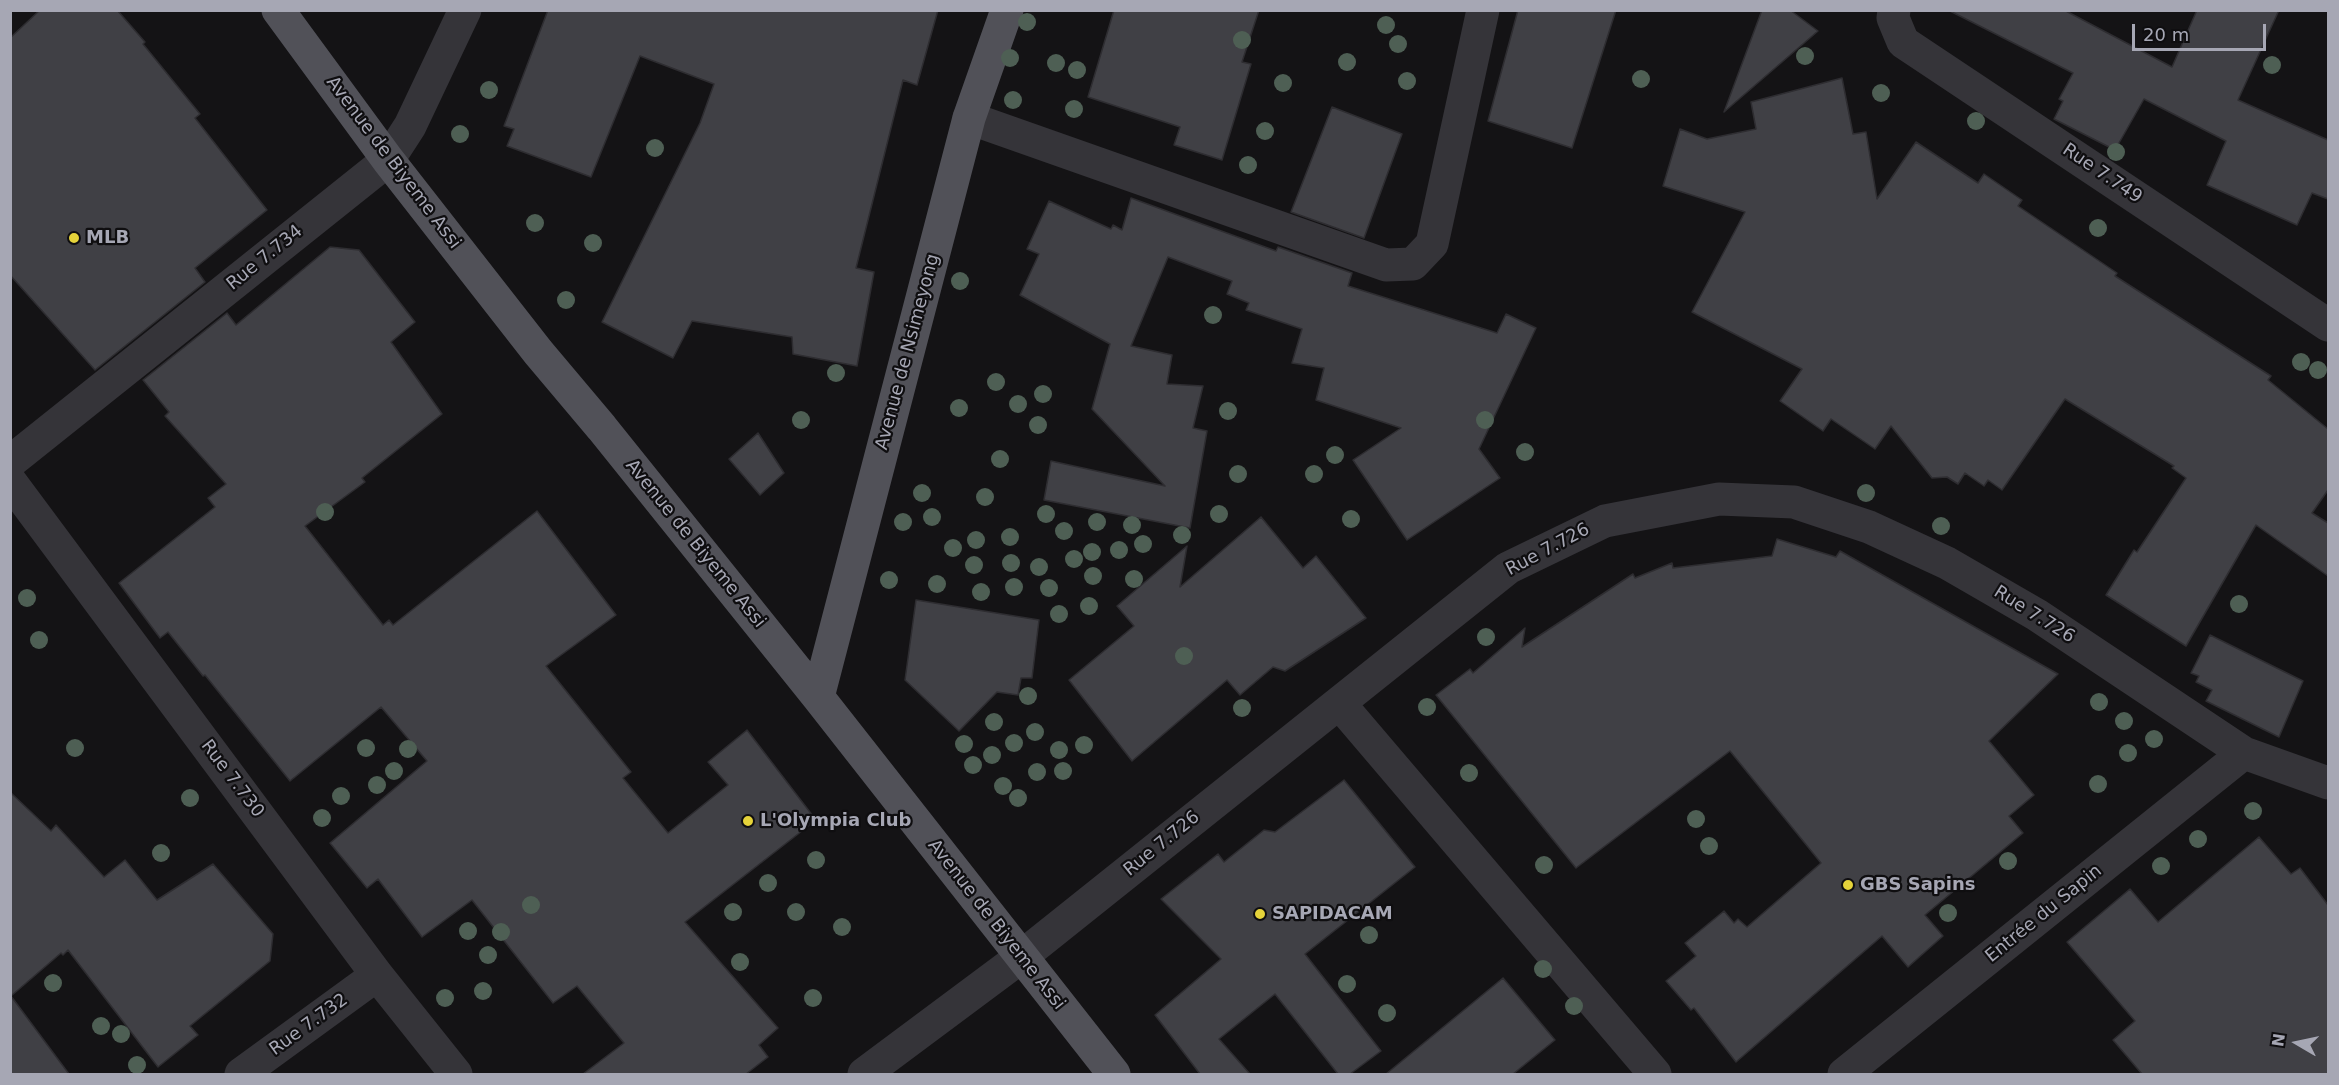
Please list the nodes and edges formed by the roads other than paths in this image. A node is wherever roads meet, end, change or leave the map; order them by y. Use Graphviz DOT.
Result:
graph roads {
  1 [pos="278,10"];
  2 [pos="465,10"];
  3 [pos="1007,10"];
  4 [pos="1483,10"];
  5 [pos="1894,10"];
  6 [pos="969,118"];
  7 [pos="388,160"];
  8 [pos="2328,325"];
  9 [pos="10,462"];
  10 [pos="10,481"];
  11 [pos="818,697"];
  12 [pos="1339,703"];
  13 [pos="2244,753"];
  14 [pos="2328,783"];
  15 [pos="1021,957"];
  16 [pos="377,975"];
  17 [pos="240,1074"];
  18 [pos="456,1074"];
  19 [pos="864,1074"];
  20 [pos="1114,1074"];
  21 [pos="1655,1074"];
  22 [pos="1844,1074"];
  1 -- 7 [label="main road, Avenue de Biyeme Assi"];
  2 -- 7 [label="street, Rue 7.734"];
  3 -- 6 [label="main road, Avenue de Nsimeyong"];
  4 -- 6 [label="street"];
  5 -- 8 [label="street, Rue 7.749"];
  6 -- 11 [label="main road, Avenue de Nsimeyong"];
  7 -- 9 [label="street, Rue 7.734"];
  7 -- 11 [label="main road, Avenue de Biyeme Assi"];
  10 -- 16 [label="street, Rue 7.730"];
  11 -- 15 [label="main road, Avenue de Biyeme Assi"];
  12 -- 13 [label="street, Rue 7.726"];
  12 -- 15 [label="street, Rue 7.726"];
  12 -- 21 [label="street"];
  13 -- 14 [label="street, Rue 7.726"];
  13 -- 22 [label="street, Entrée du Sapin"];
  15 -- 19 [label="street, Rue 7.726"];
  15 -- 20 [label="main road, Avenue de Biyeme Assi"];
  16 -- 17 [label="street, Rue 7.732"];
  16 -- 18 [label="street, Rue 7.730"];
}
